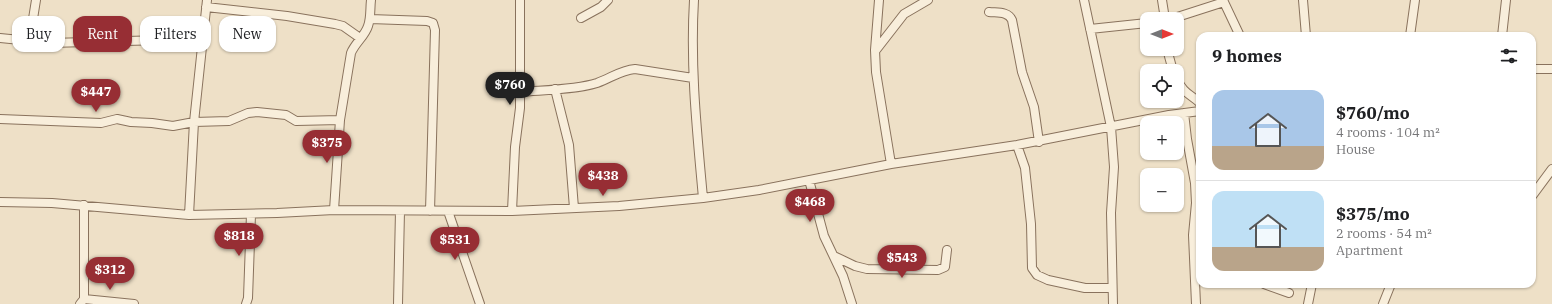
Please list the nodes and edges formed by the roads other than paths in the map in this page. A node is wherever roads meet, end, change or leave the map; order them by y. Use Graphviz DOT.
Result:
graph roads {
  1 [pos="36,0"];
  2 [pos="370,0"];
  3 [pos="520,0"];
  4 [pos="608,0"];
  5 [pos="694,0"];
  6 [pos="879,0"];
  7 [pos="914,0"];
  8 [pos="1084,0"];
  9 [pos="1162,0"];
  10 [pos="1303,0"];
  11 [pos="1415,0"];
  12 [pos="1506,0"];
  13 [pos="926,1"];
  14 [pos="1224,1"];
  15 [pos="206,3"];
  16 [pos="989,12"];
  17 [pos="1164,12"];
  18 [pos="1184,15"];
  19 [pos="33,16"];
  20 [pos="205,16"];
  21 [pos="581,18"];
  22 [pos="370,19"];
  23 [pos="1140,24"];
  24 [pos="1090,29"];
  25 [pos="1238,32"];
  26 [pos="1306,32"];
  27 [pos="1411,32"];
  28 [pos="1502,32"];
  29 [pos="0,38"];
  30 [pos="360,38"];
  31 [pos="12,39"];
  32 [pos="140,41"];
  33 [pos="65,43"];
  34 [pos="875,50"];
  35 [pos="201,52"];
  36 [pos="1552,69"];
  37 [pos="1536,70"];
  38 [pos="692,78"];
  39 [pos="555,88"];
  40 [pos="1184,91"];
  41 [pos="520,92"];
  42 [pos="1196,100"];
  43 [pos="1196,112"];
  44 [pos="1184,113"];
  45 [pos="0,119"];
  46 [pos="340,120"];
  47 [pos="194,122"];
  48 [pos="1111,127"];
  49 [pos="1038,142"];
  50 [pos="1018,145"];
  51 [pos="891,164"];
  52 [pos="1552,170"];
  53 [pos="809,180"];
  54 [pos="1196,190"];
  55 [pos="1536,191"];
  56 [pos="703,198"];
  57 [pos="0,202"];
  58 [pos="84,205"];
  59 [pos="574,208"];
  60 [pos="334,210"];
  61 [pos="400,211"];
  62 [pos="430,211"];
  63 [pos="448,211"];
  64 [pos="512,211"];
  65 [pos="251,214"];
  66 [pos="189,215"];
  67 [pos="1196,217"];
  68 [pos="946,250"];
  69 [pos="834,256"];
  70 [pos="1112,288"];
  71 [pos="1276,288"];
  72 [pos="1311,288"];
  73 [pos="1389,288"];
  74 [pos="1290,293"];
  75 [pos="82,301"];
  76 [pos="134,304"];
  77 [pos="246,304"];
  78 [pos="398,304"];
  79 [pos="480,304"];
  80 [pos="852,304"];
  81 [pos="1113,304"];
  82 [pos="1196,304"];
  83 [pos="1308,304"];
  84 [pos="1383,304"];
  1 -- 19 [label="street"];
  2 -- 22 [label="street"];
  3 -- 41 [label="street"];
  4 -- 21 [label="street"];
  5 -- 38 [label="street"];
  6 -- 34 [label="street"];
  7 -- 13 [label="street"];
  8 -- 24 [label="street"];
  9 -- 17 [label="street"];
  10 -- 26 [label="street"];
  11 -- 27 [label="street"];
  12 -- 28 [label="street"];
  13 -- 34 [label="street"];
  14 -- 18 [label="street"];
  14 -- 25 [label="street"];
  15 -- 20 [label="street"];
  15 -- 30 [label="street"];
  16 -- 49 [label="street"];
  22 -- 30 [label="street"];
  22 -- 62 [label="street"];
  23 -- 24 [label="street"];
  24 -- 48 [label="street"];
  29 -- 31 [label="street"];
  30 -- 46 [label="street"];
  32 -- 33 [label="street"];
  34 -- 51 [label="street"];
  35 -- 47 [label="street"];
  36 -- 37 [label="street"];
  38 -- 39 [label="street"];
  38 -- 56 [label="street"];
  39 -- 41 [label="street"];
  39 -- 59 [label="street"];
  40 -- 42 [label="street"];
  41 -- 64 [label="street"];
  43 -- 44 [label="street"];
  44 -- 48 [label="street"];
  44 -- 54 [label="street"];
  45 -- 47 [label="street"];
  46 -- 47 [label="street"];
  46 -- 60 [label="street"];
  47 -- 66 [label="street"];
  48 -- 49 [label="street"];
  48 -- 70 [label="street"];
  49 -- 50 [label="street"];
  50 -- 51 [label="street"];
  50 -- 70 [label="street"];
  51 -- 53 [label="street"];
  52 -- 55 [label="street"];
  53 -- 56 [label="street"];
  53 -- 69 [label="street"];
  56 -- 59 [label="street"];
  57 -- 58 [label="street"];
  58 -- 66 [label="street"];
  58 -- 75 [label="street"];
  59 -- 64 [label="street"];
  60 -- 61 [label="street"];
  60 -- 65 [label="street"];
  61 -- 62 [label="street"];
  61 -- 78 [label="street"];
  62 -- 63 [label="street"];
  63 -- 64 [label="street"];
  63 -- 79 [label="street"];
  65 -- 66 [label="street"];
  65 -- 77 [label="street"];
  67 -- 82 [label="street"];
  68 -- 69 [label="street"];
  69 -- 80 [label="street"];
  70 -- 81 [label="street"];
  71 -- 74 [label="street"];
  72 -- 83 [label="street"];
  73 -- 84 [label="street"];
  75 -- 76 [label="street"];
}
